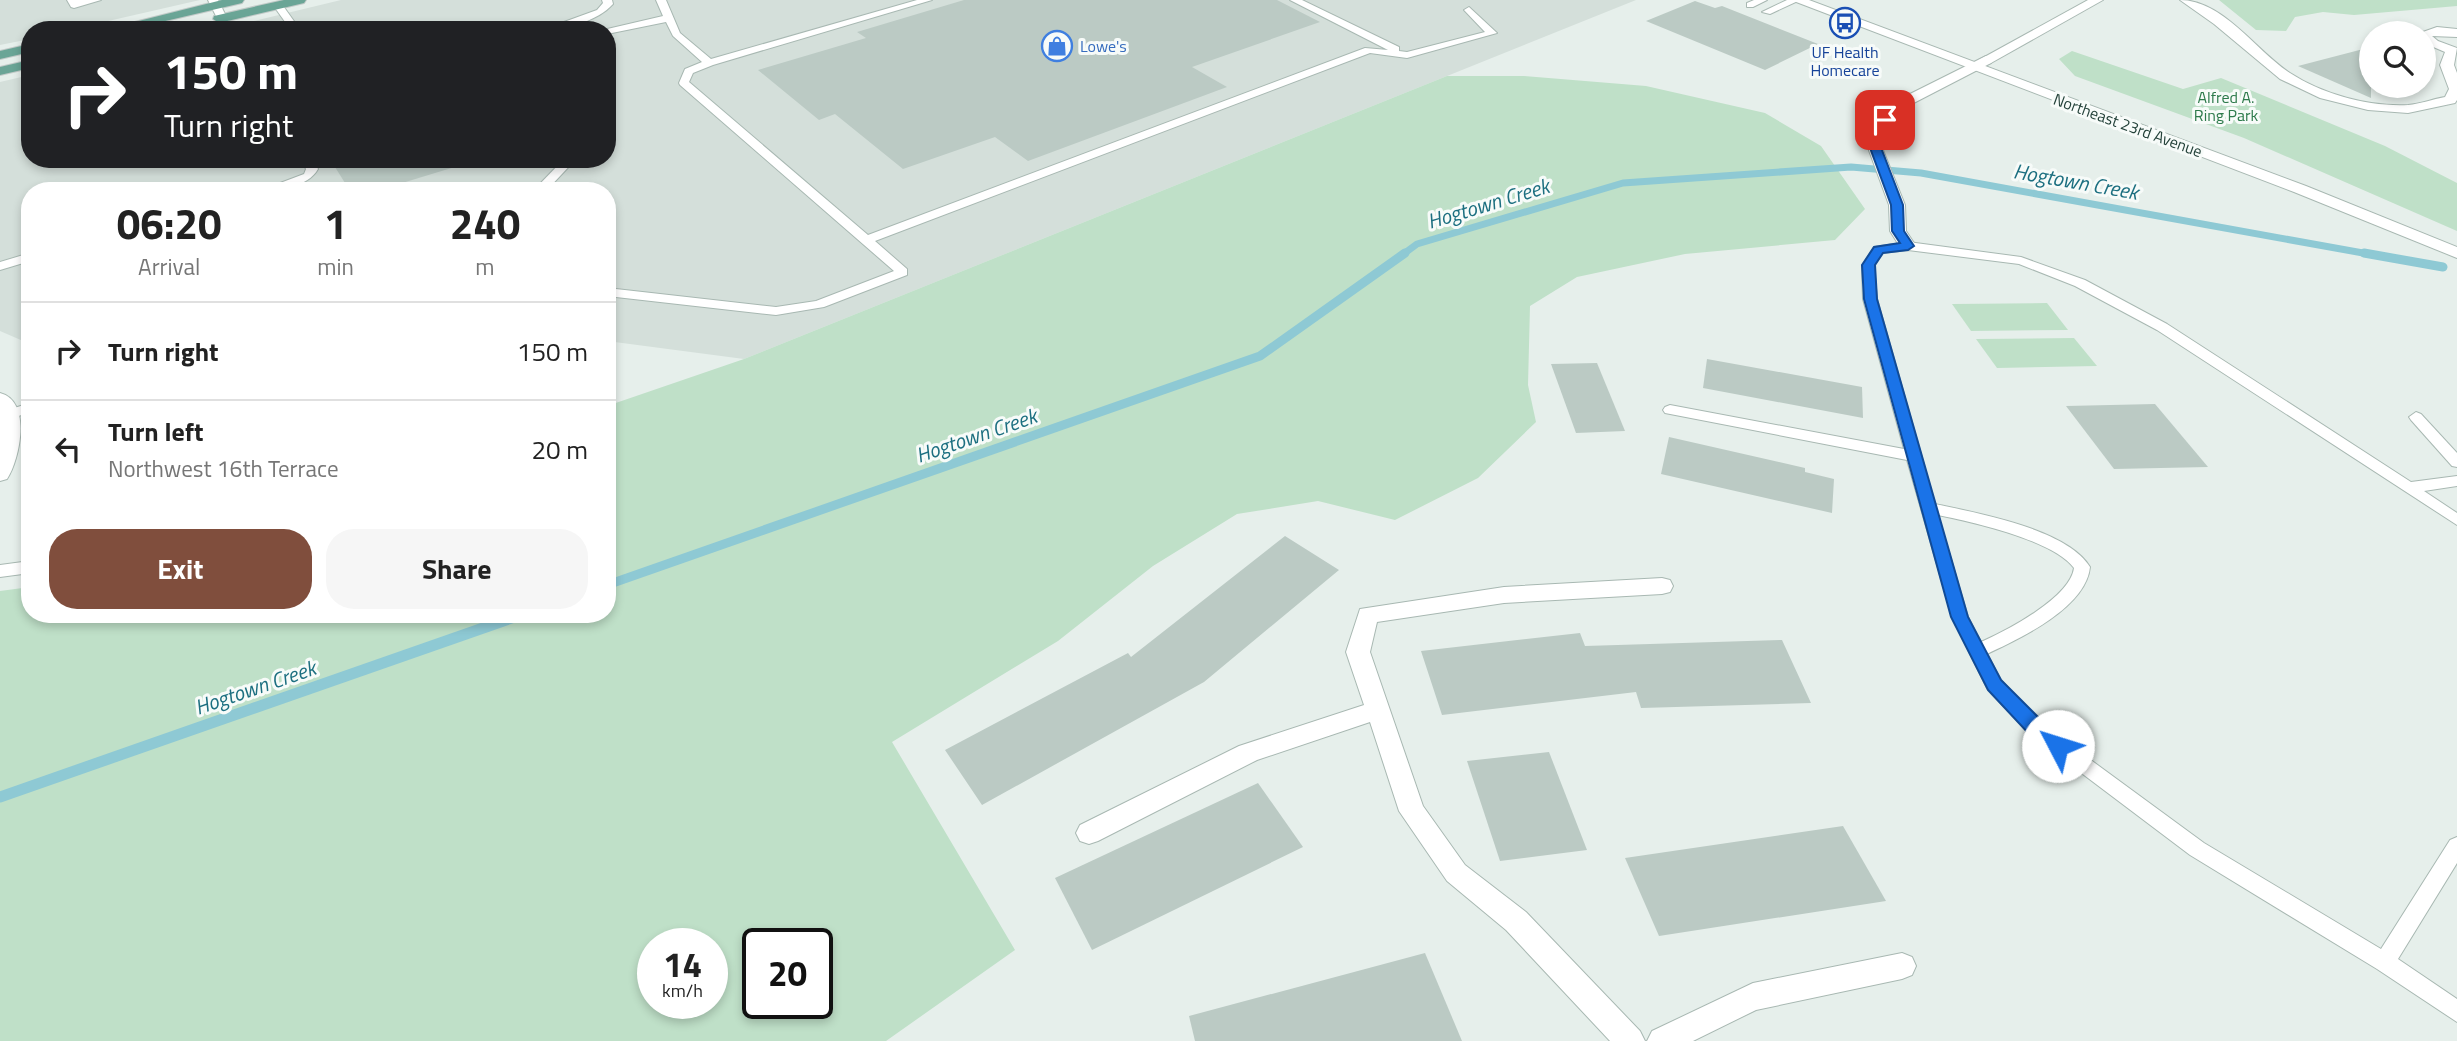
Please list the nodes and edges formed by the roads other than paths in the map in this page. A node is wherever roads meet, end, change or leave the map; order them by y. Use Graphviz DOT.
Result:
graph roads {
  1 [pos="72,0"];
  2 [pos="96,0"];
  3 [pos="238,0"];
  4 [pos="300,0"];
  5 [pos="607,0"];
  6 [pos="661,0"];
  7 [pos="927,0"];
  8 [pos="1295,0"];
  9 [pos="1762,0"];
  10 [pos="1796,0"];
  11 [pos="1825,0"];
  12 [pos="2097,0"];
  13 [pos="2190,1"];
  14 [pos="214,3"];
  15 [pos="278,5"];
  16 [pos="1750,5"];
  17 [pos="1469,10"];
  18 [pos="1767,12"];
  19 [pos="669,18"];
  20 [pos="144,21"];
  21 [pos="224,21"];
  22 [pos="234,21"];
  23 [pos="289,21"];
  24 [pos="574,21"];
  25 [pos="616,29"];
  26 [pos="2457,33"];
  27 [pos="21,50"];
  28 [pos="2454,52"];
  29 [pos="0,55"];
  30 [pos="1407,55"];
  31 [pos="709,63"];
  32 [pos="1980,63"];
  33 [pos="21,66"];
  34 [pos="0,71"];
  35 [pos="312,168"];
  36 [pos="562,168"];
  37 [pos="291,182"];
  38 [pos="548,182"];
  39 [pos="866,240"];
  40 [pos="1908,246"];
  41 [pos="2457,251"];
  42 [pos="21,260"];
  43 [pos="0,266"];
  44 [pos="616,293"];
  45 [pos="5,407"];
  46 [pos="1670,410"];
  47 [pos="2416,417"];
  48 [pos="1914,456"];
  49 [pos="2457,461"];
  50 [pos="0,474"];
  51 [pos="2457,481"];
  52 [pos="2408,488"];
  53 [pos="1930,508"];
  54 [pos="2457,520"];
  55 [pos="21,568"];
  56 [pos="0,571"];
  57 [pos="1662,586"];
  58 [pos="1977,651"];
  59 [pos="1377,710"];
  60 [pos="1089,833"];
  61 [pos="2457,846"];
  62 [pos="2384,961"];
  63 [pos="1902,966"];
  64 [pos="2457,1012"];
  65 [pos="1630,1041"];
  66 [pos="1662,1041"];
  1 -- 2 [label="lane"];
  3 -- 14 [label="main road"];
  4 -- 15 [label="main road"];
  5 -- 24 [label="lane"];
  6 -- 19 [label="lane"];
  7 -- 31 [label="lane"];
  8 -- 30 [label="lane"];
  9 -- 16 [label="lane"];
  10 -- 18 [label="lane"];
  10 -- 32 [label="street, Northeast 23rd Avenue"];
  11 -- 32 [label="street, Northeast 23rd Avenue"];
  12 -- 32 [label="street"];
  13 -- 28 [label="street"];
  14 -- 20 [label="main road"];
  14 -- 21 [label="lane"];
  15 -- 22 [label="main road"];
  15 -- 23 [label="lane"];
  17 -- 30 [label="lane"];
  19 -- 25 [label="lane"];
  19 -- 31 [label="lane"];
  26 -- 28 [label="street"];
  27 -- 29 [label="main road"];
  30 -- 39 [label="lane"];
  31 -- 39 [label="lane"];
  32 -- 40 [label="street"];
  32 -- 41 [label="street, Northeast 23rd Avenue"];
  33 -- 34 [label="main road"];
  35 -- 37 [label="lane"];
  36 -- 38 [label="lane"];
  39 -- 44 [label="lane"];
  40 -- 48 [label="lane"];
  40 -- 52 [label="lane"];
  42 -- 43 [label="lane"];
  45 -- 50 [label="street"];
  46 -- 48 [label="lane"];
  47 -- 49 [label="lane"];
  48 -- 53 [label="lane"];
  51 -- 52 [label="lane"];
  52 -- 54 [label="lane"];
  53 -- 58 [label="lane"];
  53 -- 58 [label="lane"];
  55 -- 56 [label="lane"];
  57 -- 59 [label="street"];
  58 -- 62 [label="lane"];
  59 -- 60 [label="street"];
  59 -- 65 [label="street"];
  61 -- 62 [label="lane"];
  62 -- 64 [label="lane"];
  63 -- 66 [label="street"];
}
